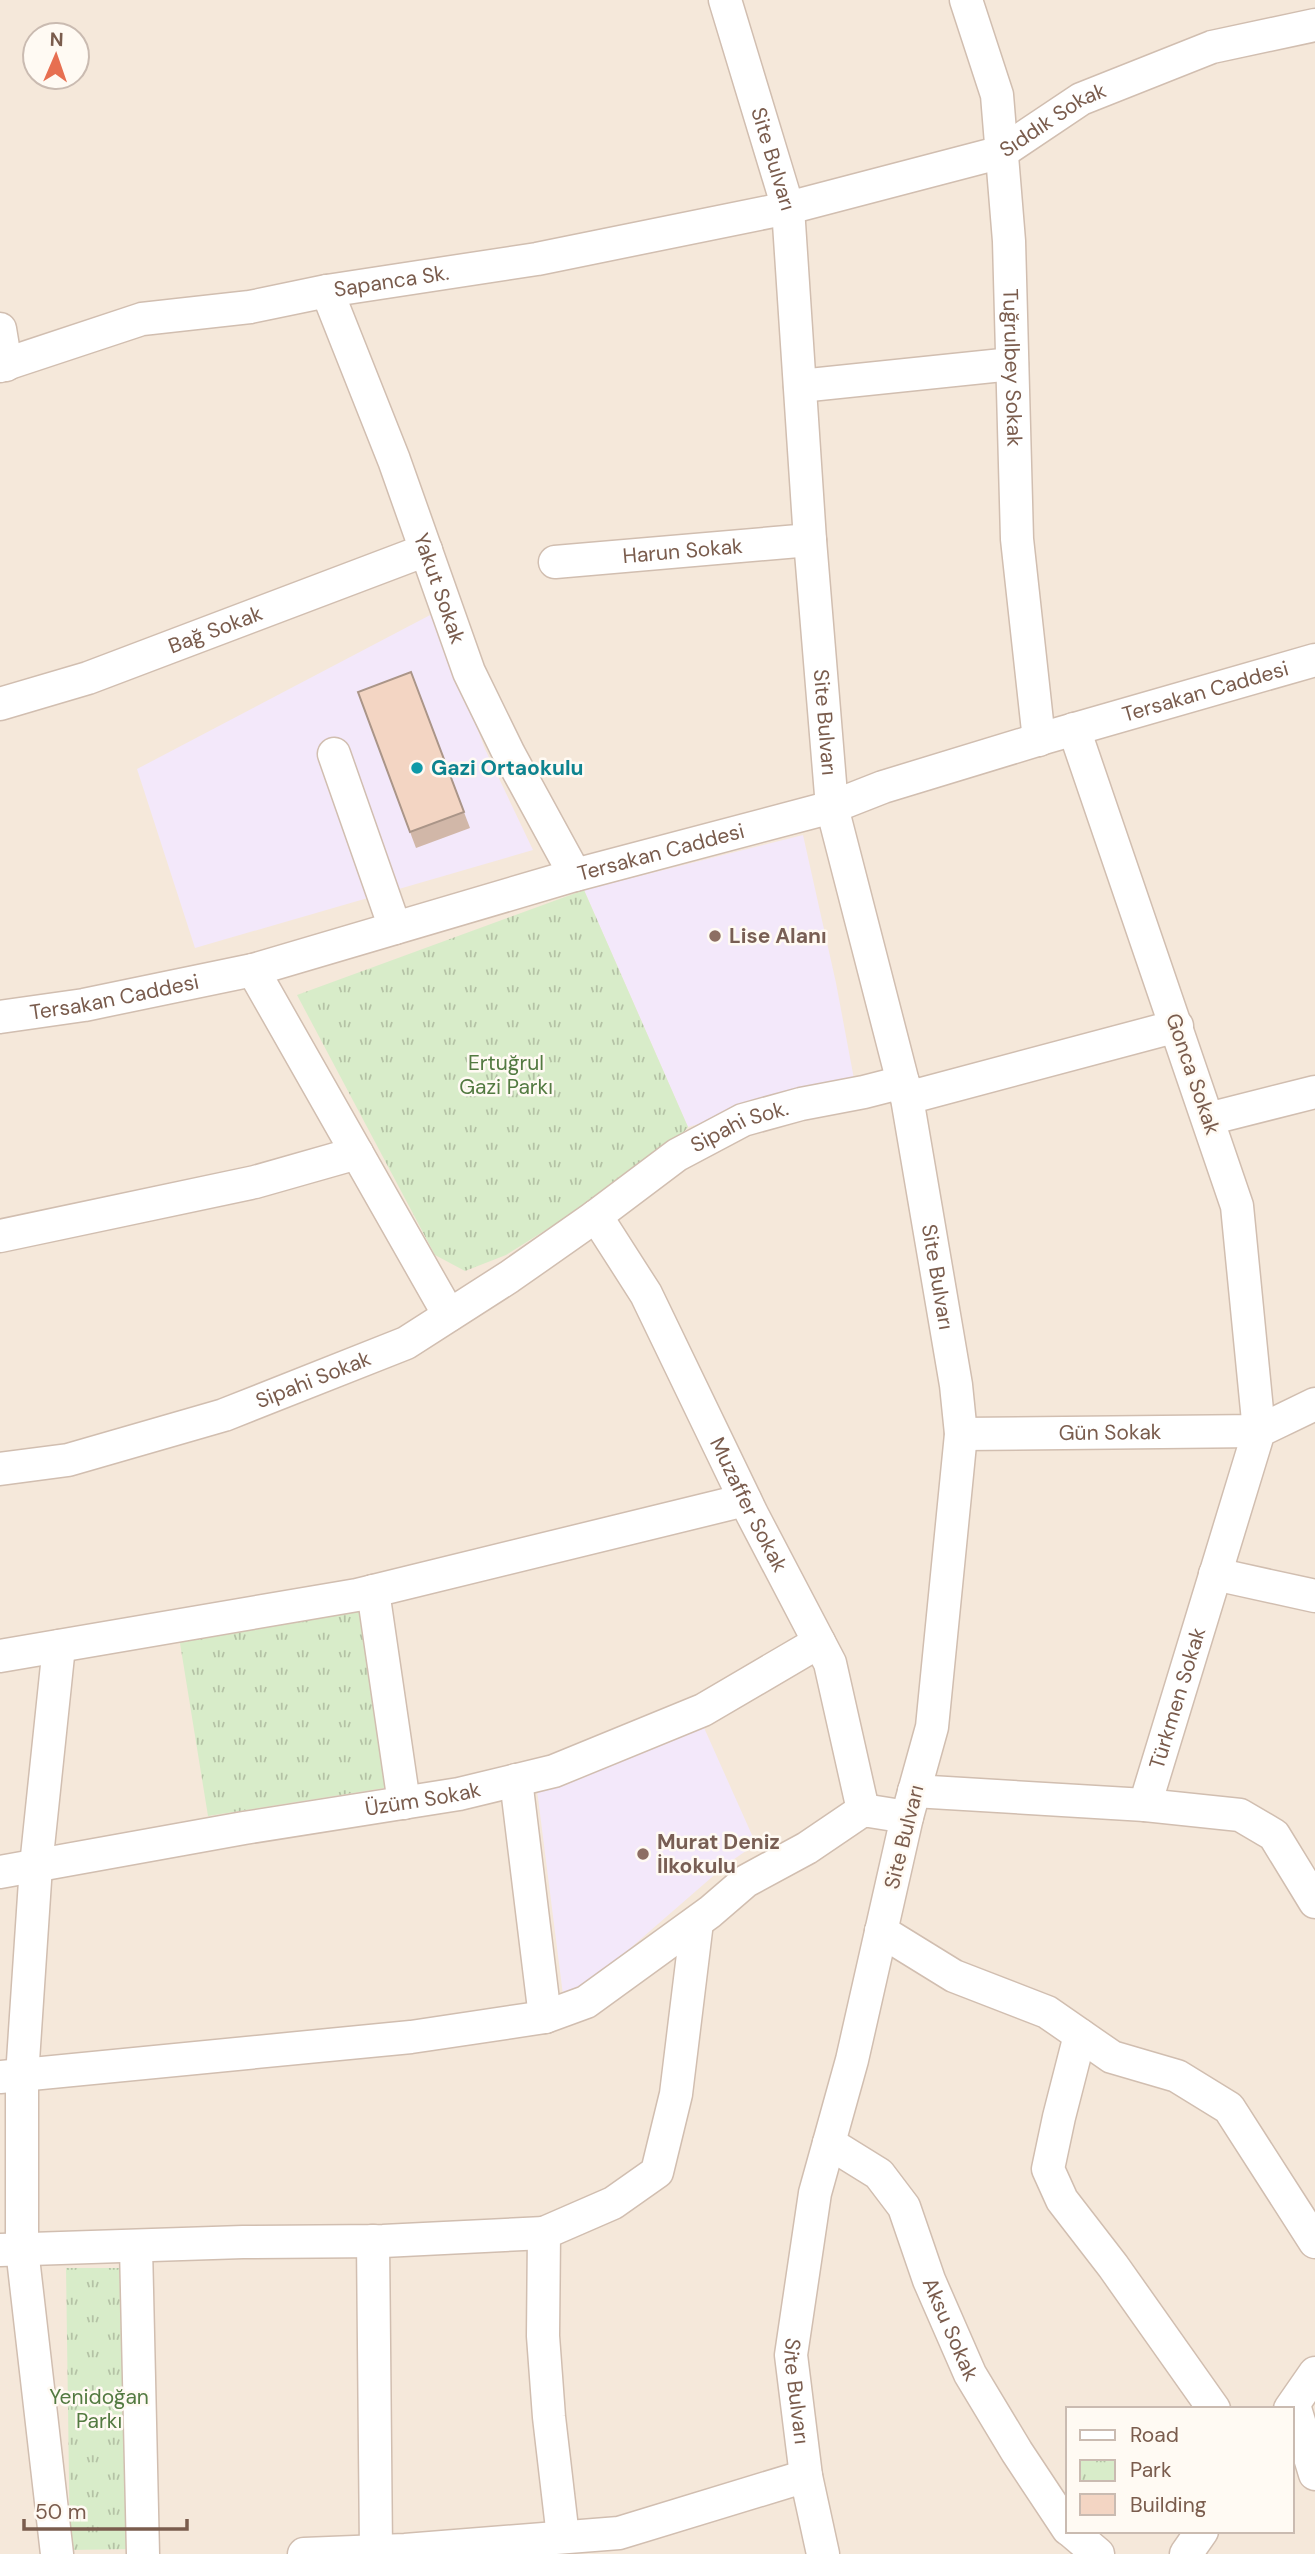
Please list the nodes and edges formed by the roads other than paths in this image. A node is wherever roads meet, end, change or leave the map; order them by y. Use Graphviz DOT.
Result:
graph roads {
  1 [pos="725,0"];
  2 [pos="966,0"];
  3 [pos="1315,25"];
  4 [pos="1002,152"];
  5 [pos="788,208"];
  6 [pos="327,291"];
  7 [pos="0,329"];
  8 [pos="1012,364"];
  9 [pos="3,366"];
  10 [pos="800,386"];
  11 [pos="810,540"];
  12 [pos="426,550"];
  13 [pos="555,562"];
  14 [pos="1315,660"];
  15 [pos="0,704"];
  16 [pos="1074,729"];
  17 [pos="1039,740"];
  18 [pos="334,754"];
  19 [pos="832,807"];
  20 [pos="575,875"];
  21 [pos="395,928"];
  22 [pos="253,970"];
  23 [pos="0,1017"];
  24 [pos="1177,1026"];
  25 [pos="905,1090"];
  26 [pos="1315,1092"];
  27 [pos="1208,1119"];
  28 [pos="357,1153"];
  29 [pos="596,1216"];
  30 [pos="0,1236"];
  31 [pos="449,1315"];
  32 [pos="1315,1404"];
  33 [pos="1259,1431"];
  34 [pos="961,1434"];
  35 [pos="0,1469"];
  36 [pos="745,1500"];
  37 [pos="1215,1574"];
  38 [pos="373,1591"];
  39 [pos="1315,1596"];
  40 [pos="819,1642"];
  41 [pos="59,1646"];
  42 [pos="0,1656"];
  43 [pos="516,1780"];
  44 [pos="404,1803"];
  45 [pos="911,1804"];
  46 [pos="1145,1805"];
  47 [pos="863,1810"];
  48 [pos="36,1866"];
  49 [pos="0,1872"];
  50 [pos="1315,1902"];
  51 [pos="697,1922"];
  52 [pos="881,1931"];
  53 [pos="545,2017"];
  54 [pos="1080,2035"];
  55 [pos="11,2077"];
  56 [pos="829,2143"];
  57 [pos="544,2233"];
  58 [pos="373,2241"];
  59 [pos="1315,2242"];
  60 [pos="136,2247"];
  61 [pos="11,2250"];
  62 [pos="1315,2373"];
  63 [pos="1213,2407"];
  64 [pos="1292,2407"];
  65 [pos="1294,2413"];
  66 [pos="1315,2474"];
  67 [pos="806,2476"];
  68 [pos="1066,2524"];
  69 [pos="1074,2533"];
  70 [pos="1201,2533"];
  71 [pos="563,2537"];
  72 [pos="621,2543"];
  73 [pos="376,2551"];
  74 [pos="57,2554"];
  75 [pos="142,2554"];
  76 [pos="304,2554"];
  77 [pos="823,2554"];
  78 [pos="1098,2554"];
  79 [pos="1186,2554"];
  1 -- 5 [label="street, Site Bulvarı"];
  2 -- 4 [label="street, Tuğrulbey Sokak"];
  3 -- 4 [label="street, Sıddık Sokak"];
  4 -- 5 [label="street, Sıddık Sokak"];
  4 -- 8 [label="street, Tuğrulbey Sokak"];
  5 -- 6 [label="street, Sapanca Sk."];
  5 -- 10 [label="street, Site Bulvarı"];
  6 -- 9 [label="street, Sapanca Sk."];
  6 -- 12 [label="street, Yakut Sokak"];
  7 -- 9 [label="street"];
  8 -- 10 [label="street"];
  8 -- 17 [label="street, Tuğrulbey Sokak"];
  10 -- 11 [label="street, Site Bulvarı"];
  11 -- 13 [label="street, Harun Sokak"];
  11 -- 19 [label="street, Site Bulvarı"];
  12 -- 15 [label="street, Bağ Sokak"];
  12 -- 20 [label="street, Yakut Sokak"];
  14 -- 16 [label="street, Tersakan Caddesi"];
  16 -- 17 [label="street, Tersakan Caddesi"];
  16 -- 24 [label="street, Gonca Sokak"];
  17 -- 19 [label="street, Tersakan Caddesi"];
  18 -- 21 [label="street"];
  19 -- 20 [label="street, Tersakan Caddesi"];
  19 -- 25 [label="street, Site Bulvarı"];
  20 -- 21 [label="street, Tersakan Caddesi"];
  21 -- 22 [label="street, Tersakan Caddesi"];
  22 -- 23 [label="street, Tersakan Caddesi"];
  22 -- 28 [label="street"];
  24 -- 25 [label="street, Sipahi Sok."];
  24 -- 27 [label="street, Gonca Sokak"];
  25 -- 29 [label="street, Sipahi Sok."];
  25 -- 34 [label="street, Site Bulvarı"];
  26 -- 27 [label="street"];
  27 -- 33 [label="street, Gonca Sokak"];
  28 -- 30 [label="street"];
  28 -- 31 [label="street"];
  29 -- 31 [label="street, Sipahi Sokak"];
  29 -- 36 [label="street, Muzaffer Sokak"];
  31 -- 35 [label="street, Sipahi Sokak"];
  32 -- 33 [label="street"];
  33 -- 34 [label="street, Gün Sokak"];
  33 -- 37 [label="street, Türkmen Sokak"];
  34 -- 45 [label="street, Site Bulvarı"];
  36 -- 38 [label="street"];
  36 -- 40 [label="street, Muzaffer Sokak"];
  37 -- 39 [label="street"];
  37 -- 46 [label="street, Türkmen Sokak"];
  38 -- 41 [label="street"];
  38 -- 44 [label="street"];
  40 -- 43 [label="street, Üzüm Sokak"];
  40 -- 47 [label="street, Muzaffer Sokak"];
  41 -- 42 [label="street"];
  41 -- 48 [label="street"];
  43 -- 44 [label="street, Üzüm Sokak"];
  43 -- 53 [label="street"];
  44 -- 48 [label="street, Üzüm Sokak"];
  45 -- 46 [label="street"];
  45 -- 47 [label="street"];
  45 -- 52 [label="street, Site Bulvarı"];
  46 -- 50 [label="street"];
  47 -- 51 [label="street"];
  48 -- 49 [label="street, Üzüm Sokak"];
  48 -- 55 [label="street"];
  51 -- 53 [label="street"];
  51 -- 57 [label="street"];
  52 -- 54 [label="street"];
  52 -- 56 [label="street, Site Bulvarı"];
  53 -- 55 [label="street"];
  54 -- 59 [label="street"];
  54 -- 63 [label="street"];
  55 -- 61 [label="street"];
  56 -- 67 [label="street, Site Bulvarı"];
  56 -- 68 [label="street, Aksu Sokak"];
  57 -- 58 [label="street"];
  57 -- 71 [label="street"];
  58 -- 60 [label="street"];
  58 -- 73 [label="street"];
  60 -- 61 [label="street"];
  60 -- 75 [label="street"];
  61 -- 74 [label="street"];
  62 -- 64 [label="street"];
  65 -- 66 [label="street"];
  67 -- 72 [label="street"];
  67 -- 77 [label="street, Site Bulvarı"];
  69 -- 78 [label="street, Aksu Sokak"];
  70 -- 79 [label="street"];
  71 -- 72 [label="street"];
  71 -- 73 [label="street"];
  73 -- 76 [label="street"];
}
